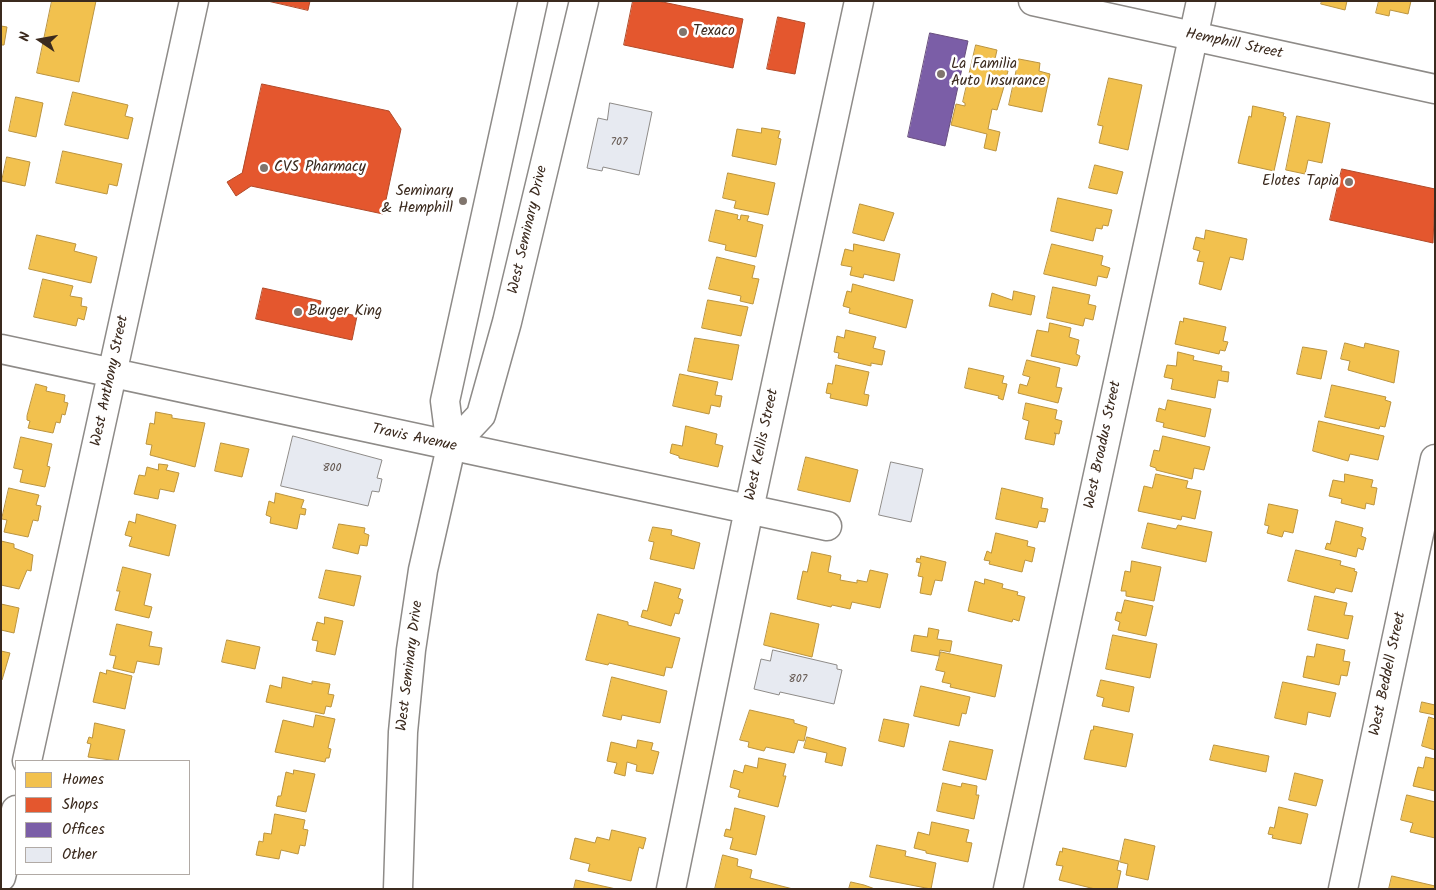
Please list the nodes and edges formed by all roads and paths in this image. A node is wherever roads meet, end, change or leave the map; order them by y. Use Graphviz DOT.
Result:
graph roads {
  1 [pos="194,1"];
  2 [pos="533,1"];
  3 [pos="584,1"];
  4 [pos="859,1"];
  5 [pos="1033,1"];
  6 [pos="1201,1"];
  7 [pos="1193,36"];
  8 [pos="1435,89"];
  9 [pos="1,349"];
  10 [pos="113,373"];
  11 [pos="451,447"];
  12 [pos="1435,459"];
  13 [pos="749,509"];
  14 [pos="827,526"];
  15 [pos="27,760"];
  16 [pos="15,815"];
  17 [pos="1,878"];
  18 [pos="398,889"];
  19 [pos="671,889"];
  20 [pos="1008,889"];
  21 [pos="1343,889"];
  1 -- 10 [label="street, West Anthony Street"];
  2 -- 11 [label="street, West Seminary Drive"];
  3 -- 11 [label="street, West Seminary Drive"];
  4 -- 13 [label="street, West Kellis Street"];
  5 -- 7 [label="street, Hemphill Street"];
  6 -- 7 [label="street, West Broadus Street"];
  7 -- 8 [label="street, Hemphill Street"];
  7 -- 20 [label="street, West Broadus Street"];
  9 -- 10 [label="street, Travis Avenue"];
  10 -- 11 [label="street, Travis Avenue"];
  10 -- 15 [label="street, West Anthony Street"];
  11 -- 13 [label="street, Travis Avenue"];
  11 -- 18 [label="street, West Seminary Drive"];
  12 -- 21 [label="street, West Beddell Street"];
  13 -- 14 [label="street, Travis Avenue"];
  13 -- 19 [label="street, West Kellis Street"];
  16 -- 17 [label="street"];
}
